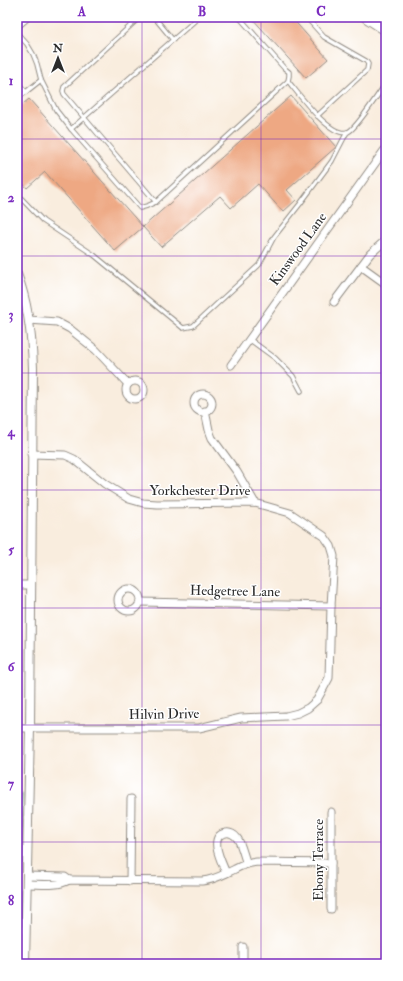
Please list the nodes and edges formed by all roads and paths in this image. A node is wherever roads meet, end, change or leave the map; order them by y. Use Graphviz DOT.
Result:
graph roads {
  1 [pos="24,17"];
  2 [pos="140,17"];
  3 [pos="154,17"];
  4 [pos="199,17"];
  5 [pos="239,17"];
  6 [pos="306,17"];
  7 [pos="366,17"];
  8 [pos="17,23"];
  9 [pos="386,30"];
  10 [pos="17,33"];
  11 [pos="173,40"];
  12 [pos="41,80"];
  13 [pos="288,81"];
  14 [pos="17,82"];
  15 [pos="386,83"];
  16 [pos="26,92"];
  17 [pos="17,99"];
  18 [pos="317,116"];
  19 [pos="84,118"];
  20 [pos="71,129"];
  21 [pos="347,132"];
  22 [pos="386,148"];
  23 [pos="17,194"];
  24 [pos="156,202"];
  25 [pos="386,240"];
  26 [pos="361,266"];
  27 [pos="17,274"];
  28 [pos="386,284"];
  29 [pos="20,288"];
  30 [pos="334,302"];
  31 [pos="29,320"];
  32 [pos="250,339"];
  33 [pos="231,365"];
  34 [pos="128,384"];
  35 [pos="301,391"];
  36 [pos="205,411"];
  37 [pos="31,454"];
  38 [pos="255,503"];
  39 [pos="17,585"];
  40 [pos="30,585"];
  41 [pos="140,602"];
  42 [pos="331,606"];
  43 [pos="316,700"];
  44 [pos="17,728"];
  45 [pos="30,728"];
  46 [pos="131,799"];
  47 [pos="331,812"];
  48 [pos="331,862"];
  49 [pos="247,864"];
  50 [pos="226,873"];
  51 [pos="27,880"];
  52 [pos="130,881"];
  53 [pos="331,908"];
  54 [pos="243,947"];
  55 [pos="25,964"];
  56 [pos="243,964"];
  1 -- 8 [label="main road"];
  2 -- 19 [label="lane"];
  3 -- 11 [label="lane"];
  4 -- 11 [label="lane"];
  5 -- 13 [label="lane"];
  6 -- 18 [label="lane"];
  7 -- 9 [label="main road"];
  10 -- 12 [label="lane"];
  11 -- 19 [label="lane"];
  12 -- 16 [label="lane"];
  12 -- 20 [label="lane"];
  13 -- 18 [label="lane"];
  13 -- 24 [label="lane"];
  14 -- 16 [label="lane"];
  15 -- 21 [label="lane"];
  16 -- 17 [label="lane"];
  18 -- 21 [label="lane"];
  19 -- 20 [label="lane"];
  19 -- 24 [label="lane"];
  20 -- 24 [label="lane"];
  21 -- 23 [label="lane"];
  22 -- 32 [label="street, Kinswood Lane"];
  25 -- 26 [label="street"];
  26 -- 28 [label="street"];
  26 -- 30 [label="street"];
  27 -- 29 [label="street"];
  29 -- 31 [label="street"];
  31 -- 34 [label="street"];
  31 -- 37 [label="street"];
  32 -- 33 [label="street, Kinswood Lane"];
  32 -- 35 [label="lane"];
  36 -- 38 [label="street"];
  37 -- 38 [label="street, Yorkchester Drive"];
  37 -- 40 [label="street"];
  38 -- 42 [label="street, Yorkchester Drive"];
  39 -- 40 [label="street"];
  40 -- 45 [label="street"];
  41 -- 42 [label="street, Hedgetree Lane"];
  42 -- 43 [label="street, Yorkchester Drive"];
  43 -- 45 [label="street, Hilvin Drive"];
  44 -- 45 [label="street, Hilvin Drive"];
  45 -- 51 [label="street"];
  46 -- 52 [label="street"];
  47 -- 48 [label="street, Ebony Terrace"];
  48 -- 49 [label="street"];
  48 -- 53 [label="street, Ebony Terrace"];
  49 -- 50 [label="street"];
  49 -- 50 [label="street"];
  50 -- 52 [label="street"];
  51 -- 52 [label="street"];
  51 -- 55 [label="street"];
  54 -- 56 [label="street"];
}
